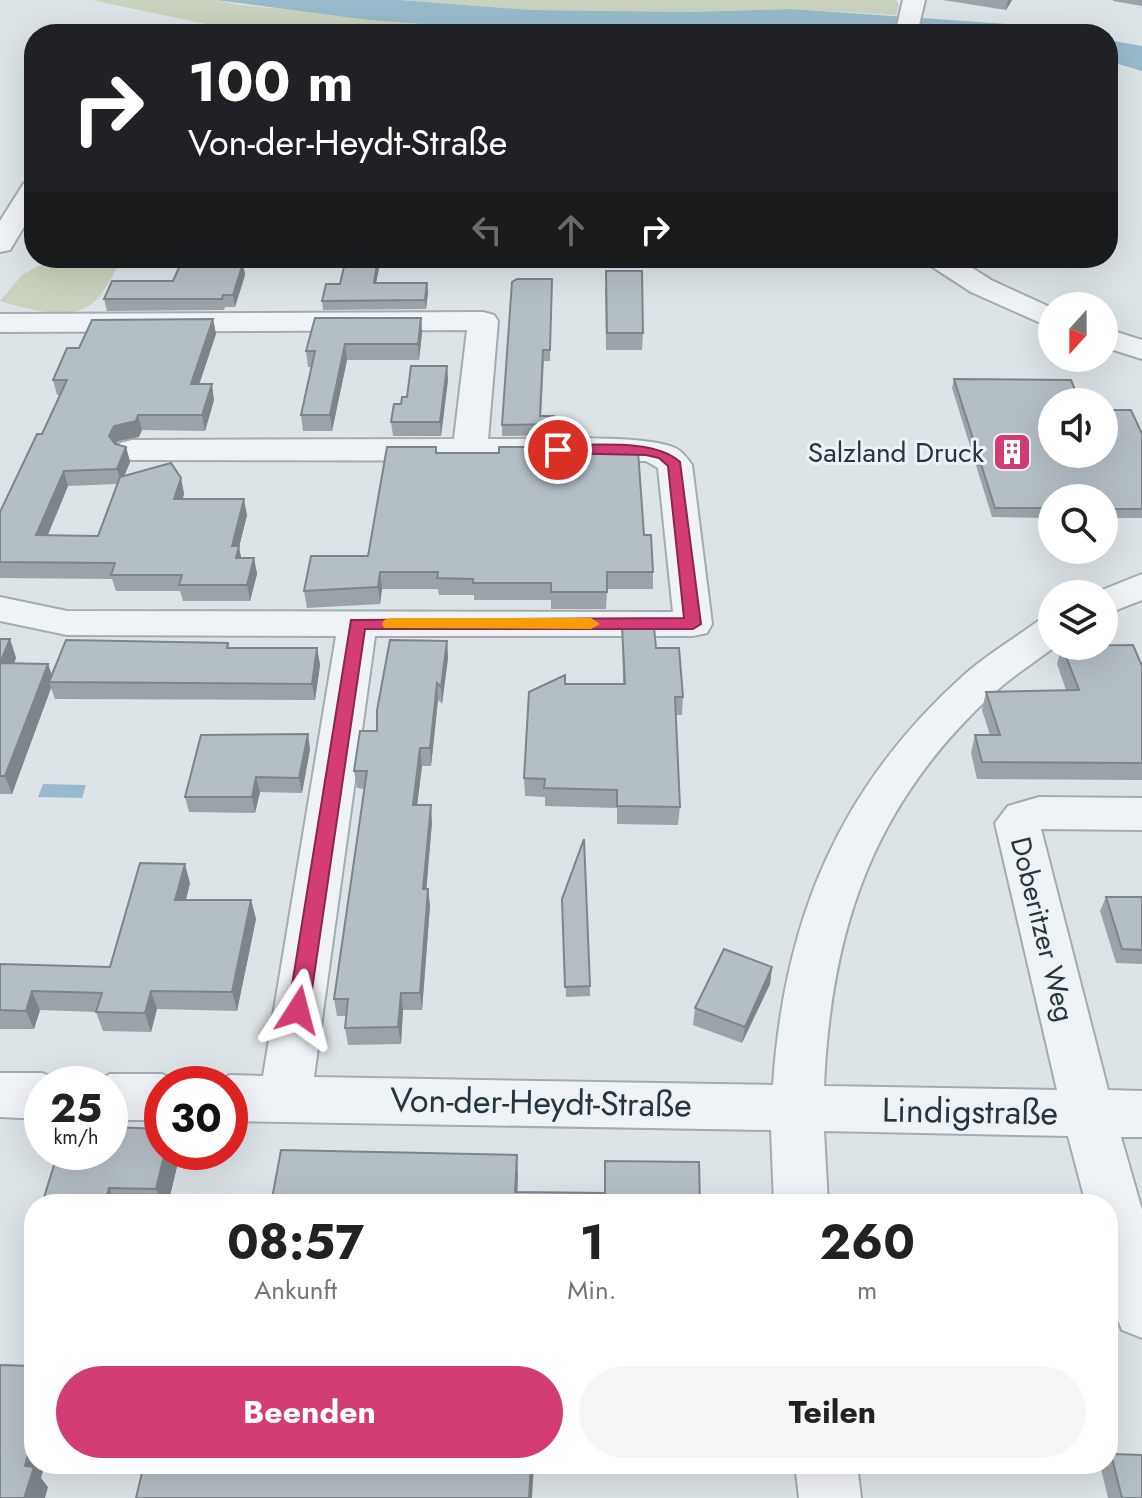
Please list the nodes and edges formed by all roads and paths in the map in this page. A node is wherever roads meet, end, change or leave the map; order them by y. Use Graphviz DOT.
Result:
graph roads {
  1 [pos="913,3"];
  2 [pos="908,24"];
  3 [pos="0,189"];
  4 [pos="24,189"];
  5 [pos="24,205"];
  6 [pos="0,244"];
  7 [pos="953,268"];
  8 [pos="1038,312"];
  9 [pos="0,323"];
  10 [pos="1118,342"];
  11 [pos="1142,350"];
  12 [pos="470,449"];
  13 [pos="132,450"];
  14 [pos="1142,586"];
  15 [pos="1118,597"];
  16 [pos="0,609"];
  17 [pos="357,624"];
  18 [pos="1038,639"];
  19 [pos="1142,814"];
  20 [pos="0,1095"];
  21 [pos="24,1096"];
  22 [pos="248,1098"];
  23 [pos="285,1099"];
  24 [pos="797,1106"];
  25 [pos="1088,1113"];
  26 [pos="1142,1114"];
  27 [pos="800,1194"];
  28 [pos="1110,1194"];
  29 [pos="1118,1222"];
  30 [pos="1142,1310"];
  31 [pos="827,1474"];
  32 [pos="830,1498"];
  1 -- 2 [label="street"];
  3 -- 4 [label="street"];
  5 -- 6 [label="street"];
  7 -- 8 [label="street"];
  9 -- 12 [label="street"];
  10 -- 11 [label="street"];
  12 -- 13 [label="street"];
  12 -- 17 [label="street"];
  14 -- 15 [label="street"];
  16 -- 17 [label="street"];
  17 -- 23 [label="street"];
  18 -- 24 [label="street"];
  19 -- 25 [label="street, Doberitzer Weg"];
  20 -- 21 [label="street"];
  22 -- 23 [label="street, Von-der-Heydt-Straße"];
  23 -- 24 [label="street, Von-der-Heydt-Straße"];
  24 -- 25 [label="street, Lindigstraße"];
  24 -- 27 [label="street"];
  25 -- 26 [label="street, Lindigstraße"];
  25 -- 28 [label="street"];
  29 -- 30 [label="street"];
  31 -- 32 [label="street"];
}
